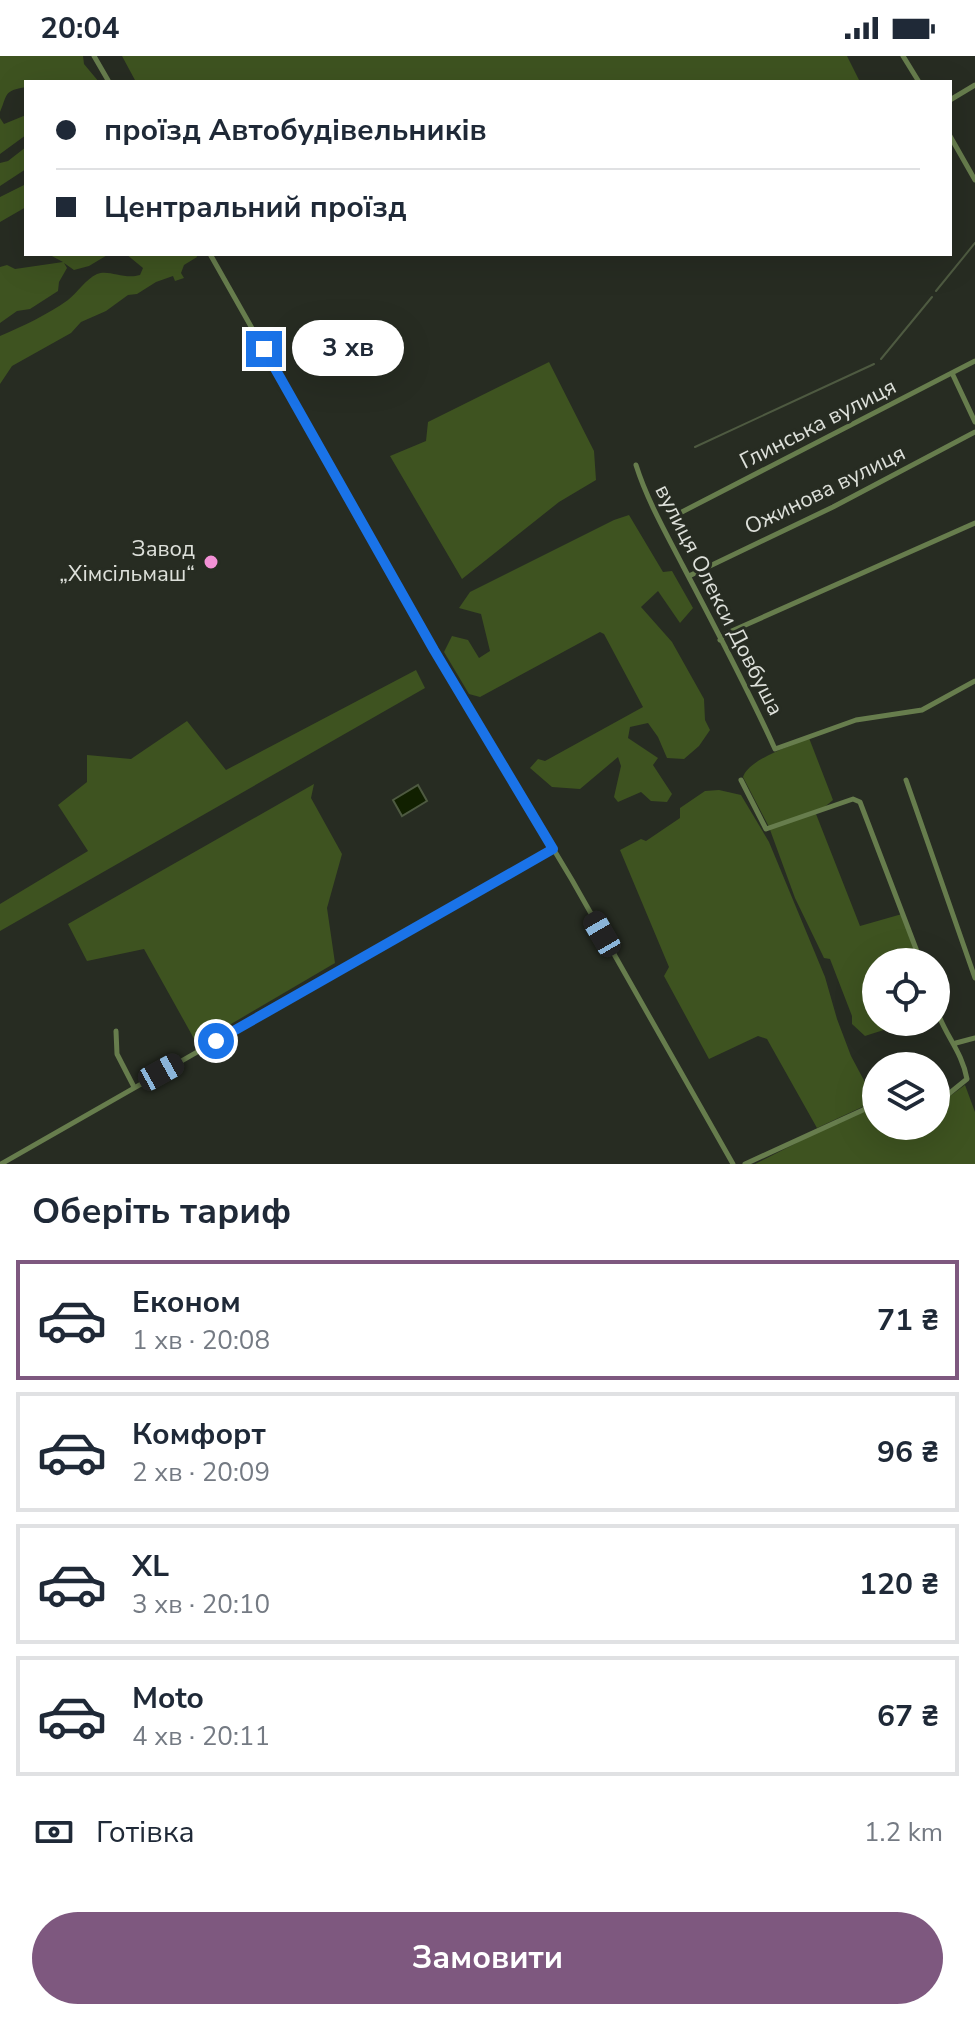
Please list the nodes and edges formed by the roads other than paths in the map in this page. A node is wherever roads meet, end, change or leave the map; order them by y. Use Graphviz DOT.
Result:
graph roads {
  1 [pos="94,56"];
  2 [pos="903,56"];
  3 [pos="108,80"];
  4 [pos="918,80"];
  5 [pos="975,85"];
  6 [pos="952,99"];
  7 [pos="952,139"];
  8 [pos="974,175"];
  9 [pos="211,256"];
  10 [pos="975,361"];
  11 [pos="952,373"];
  12 [pos="975,422"];
  13 [pos="975,432"];
  14 [pos="636,465"];
  15 [pos="676,515"];
  16 [pos="975,523"];
  17 [pos="689,576"];
  18 [pos="720,640"];
  19 [pos="975,681"];
  20 [pos="741,780"];
  21 [pos="906,780"];
  22 [pos="553,849"];
  23 [pos="916,948"];
  24 [pos="975,978"];
  25 [pos="116,1031"];
  26 [pos="948,1036"];
  27 [pos="975,1038"];
  28 [pos="956,1043"];
  29 [pos="134,1087"];
  30 [pos="950,1093"];
  31 [pos="862,1110"];
  32 [pos="1,1164"];
  33 [pos="733,1164"];
  34 [pos="745,1164"];
  1 -- 3 [label="street"];
  2 -- 4 [label="street"];
  5 -- 6 [label="street"];
  7 -- 8 [label="street"];
  9 -- 22 [label="street"];
  10 -- 11 [label="street, Глинська вулиця"];
  11 -- 12 [label="street"];
  11 -- 15 [label="street, Глинська вулиця"];
  13 -- 17 [label="street, Ожинова вулиця"];
  14 -- 17 [label="street, вулиця Олекси Довбуша"];
  16 -- 18 [label="street"];
  17 -- 18 [label="street, вулиця Олекси Довбуша"];
  18 -- 19 [label="street, вулиця Олекси Довбуша"];
  20 -- 23 [label="street"];
  21 -- 24 [label="street"];
  22 -- 29 [label="street"];
  22 -- 33 [label="street"];
  25 -- 29 [label="street"];
  26 -- 28 [label="street"];
  27 -- 28 [label="street"];
  28 -- 30 [label="street"];
  29 -- 32 [label="street"];
  31 -- 34 [label="street"];
}
